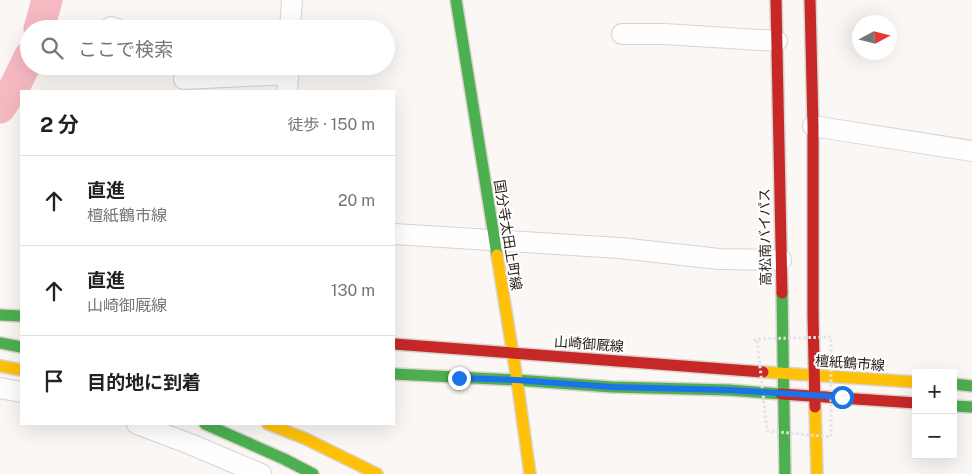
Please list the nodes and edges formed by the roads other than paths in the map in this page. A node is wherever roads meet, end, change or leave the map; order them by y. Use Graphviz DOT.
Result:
graph roads {
  1 [pos="292,0"];
  2 [pos="456,0"];
  3 [pos="776,0"];
  4 [pos="810,0"];
  5 [pos="291,20"];
  6 [pos="622,34"];
  7 [pos="777,41"];
  8 [pos="288,77"];
  9 [pos="182,79"];
  10 [pos="812,126"];
  11 [pos="972,151"];
  12 [pos="395,234"];
  13 [pos="494,239"];
  14 [pos="781,260"];
  15 [pos="0,315"];
  16 [pos="20,316"];
  17 [pos="0,344"];
  18 [pos="395,344"];
  19 [pos="0,349"];
  20 [pos="20,349"];
  21 [pos="20,349"];
  22 [pos="512,353"];
  23 [pos="0,366"];
  24 [pos="20,370"];
  25 [pos="783,373"];
  26 [pos="395,374"];
  27 [pos="815,375"];
  28 [pos="516,380"];
  29 [pos="912,382"];
  30 [pos="957,384"];
  31 [pos="972,386"];
  32 [pos="0,388"];
  33 [pos="20,392"];
  34 [pos="783,393"];
  35 [pos="815,396"];
  36 [pos="912,403"];
  37 [pos="957,406"];
  38 [pos="972,407"];
  39 [pos="140,425"];
  40 [pos="207,425"];
  41 [pos="271,425"];
  42 [pos="261,474"];
  43 [pos="313,474"];
  44 [pos="377,474"];
  45 [pos="530,474"];
  46 [pos="785,474"];
  47 [pos="817,474"];
  1 -- 5 [label="street"];
  2 -- 13 [label="main road, 国分寺太田上町線"];
  3 -- 7 [label="main road, 高松南バイパス"];
  4 -- 10 [label="main road"];
  6 -- 7 [label="street"];
  7 -- 14 [label="main road, 高松南バイパス"];
  8 -- 9 [label="street"];
  10 -- 11 [label="street"];
  10 -- 27 [label="main road"];
  12 -- 13 [label="street"];
  13 -- 14 [label="street"];
  13 -- 22 [label="main road, 国分寺太田上町線"];
  14 -- 25 [label="main road, 高松南バイパス"];
  15 -- 16 [label="main road"];
  17 -- 20 [label="main road"];
  18 -- 22 [label="main road, 山崎御厩線"];
  19 -- 21 [label="main road"];
  22 -- 25 [label="main road, 山崎御厩線"];
  22 -- 28 [label="main road, 国分寺太田上町線"];
  23 -- 24 [label="main road"];
  25 -- 27 [label="main road, 檀紙鶴市線"];
  25 -- 34 [label="main road, 高松南バイパス"];
  26 -- 28 [label="main road"];
  27 -- 29 [label="main road, 檀紙鶴市線"];
  27 -- 35 [label="main road"];
  28 -- 34 [label="main road"];
  28 -- 45 [label="main road, 国分寺太田上町線"];
  30 -- 31 [label="main road"];
  32 -- 33 [label="street"];
  34 -- 35 [label="main road"];
  34 -- 46 [label="main road, 高松南バイパス"];
  35 -- 36 [label="main road"];
  35 -- 47 [label="main road"];
  37 -- 38 [label="main road"];
  39 -- 42 [label="street"];
  40 -- 43 [label="main road"];
  41 -- 44 [label="main road"];
}
